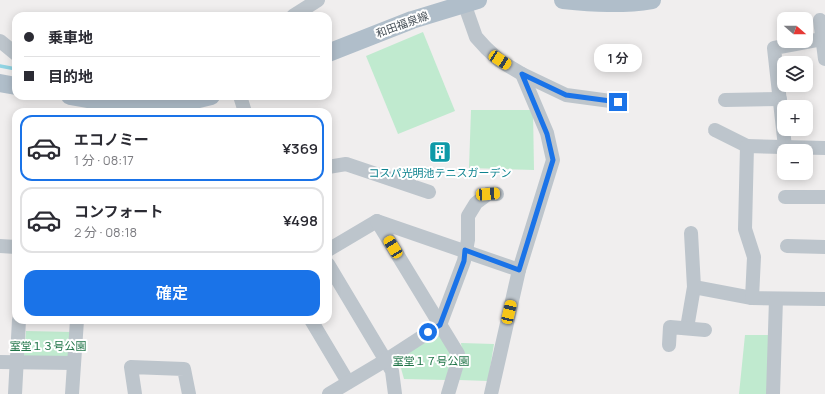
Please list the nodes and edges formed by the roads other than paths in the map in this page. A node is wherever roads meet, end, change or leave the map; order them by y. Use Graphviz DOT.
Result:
graph roads {
  1 [pos="318,0"];
  2 [pos="563,0"];
  3 [pos="652,0"];
  4 [pos="471,1"];
  5 [pos="299,12"];
  6 [pos="820,20"];
  7 [pos="822,39"];
  8 [pos="0,41"];
  9 [pos="12,51"];
  10 [pos="332,51"];
  11 [pos="825,59"];
  12 [pos="522,74"];
  13 [pos="0,84"];
  14 [pos="12,86"];
  15 [pos="780,99"];
  16 [pos="98,100"];
  17 [pos="197,100"];
  18 [pos="725,100"];
  19 [pos="618,102"];
  20 [pos="166,108"];
  21 [pos="716,130"];
  22 [pos="785,144"];
  23 [pos="747,146"];
  24 [pos="777,147"];
  25 [pos="813,148"];
  26 [pos="825,148"];
  27 [pos="332,166"];
  28 [pos="429,192"];
  29 [pos="497,194"];
  30 [pos="785,196"];
  31 [pos="825,197"];
  32 [pos="377,221"];
  33 [pos="691,233"];
  34 [pos="0,246"];
  35 [pos="12,246"];
  36 [pos="787,246"];
  37 [pos="825,247"];
  38 [pos="332,248"];
  39 [pos="465,250"];
  40 [pos="519,270"];
  41 [pos="332,271"];
  42 [pos="694,287"];
  43 [pos="752,298"];
  44 [pos="776,299"];
  45 [pos="825,299"];
  46 [pos="20,324"];
  47 [pos="77,324"];
  48 [pos="313,324"];
  49 [pos="440,325"];
  50 [pos="687,328"];
  51 [pos="704,330"];
  52 [pos="669,345"];
  53 [pos="386,360"];
  54 [pos="0,362"];
  55 [pos="17,363"];
  56 [pos="74,363"];
  57 [pos="348,382"];
  58 [pos="15,394"];
  59 [pos="72,394"];
  60 [pos="135,394"];
  61 [pos="189,394"];
  62 [pos="329,394"];
  63 [pos="395,394"];
  64 [pos="448,394"];
  65 [pos="491,394"];
  66 [pos="773,394"];
  1 -- 5 [label="street"];
  2 -- 3 [label="main road"];
  4 -- 10 [label="main road, 和田福泉線"];
  4 -- 12 [label="street"];
  6 -- 7 [label="street"];
  7 -- 11 [label="street"];
  7 -- 15 [label="street"];
  8 -- 9 [label="street"];
  12 -- 19 [label="street"];
  12 -- 40 [label="street"];
  13 -- 14 [label="main road"];
  15 -- 18 [label="street"];
  15 -- 22 [label="street"];
  16 -- 20 [label="main road"];
  17 -- 20 [label="main road"];
  21 -- 23 [label="street"];
  23 -- 24 [label="street"];
  23 -- 43 [label="street"];
  25 -- 26 [label="street"];
  27 -- 28 [label="street"];
  29 -- 39 [label="street"];
  30 -- 31 [label="street"];
  32 -- 38 [label="street"];
  32 -- 39 [label="street"];
  32 -- 49 [label="street"];
  33 -- 42 [label="street"];
  34 -- 35 [label="street"];
  36 -- 37 [label="street"];
  39 -- 40 [label="street"];
  39 -- 49 [label="street"];
  40 -- 65 [label="street"];
  41 -- 53 [label="street"];
  42 -- 43 [label="street"];
  42 -- 50 [label="street"];
  43 -- 44 [label="street"];
  44 -- 45 [label="street"];
  44 -- 66 [label="street"];
  46 -- 55 [label="street"];
  47 -- 56 [label="street"];
  48 -- 57 [label="street"];
  49 -- 53 [label="street"];
  49 -- 64 [label="street"];
  50 -- 51 [label="street"];
  50 -- 52 [label="street"];
  53 -- 57 [label="street"];
  53 -- 63 [label="street"];
  54 -- 55 [label="street"];
  55 -- 56 [label="street"];
  55 -- 58 [label="street"];
  56 -- 59 [label="street"];
  57 -- 62 [label="street"];
  60 -- 61 [label="street"];
}
